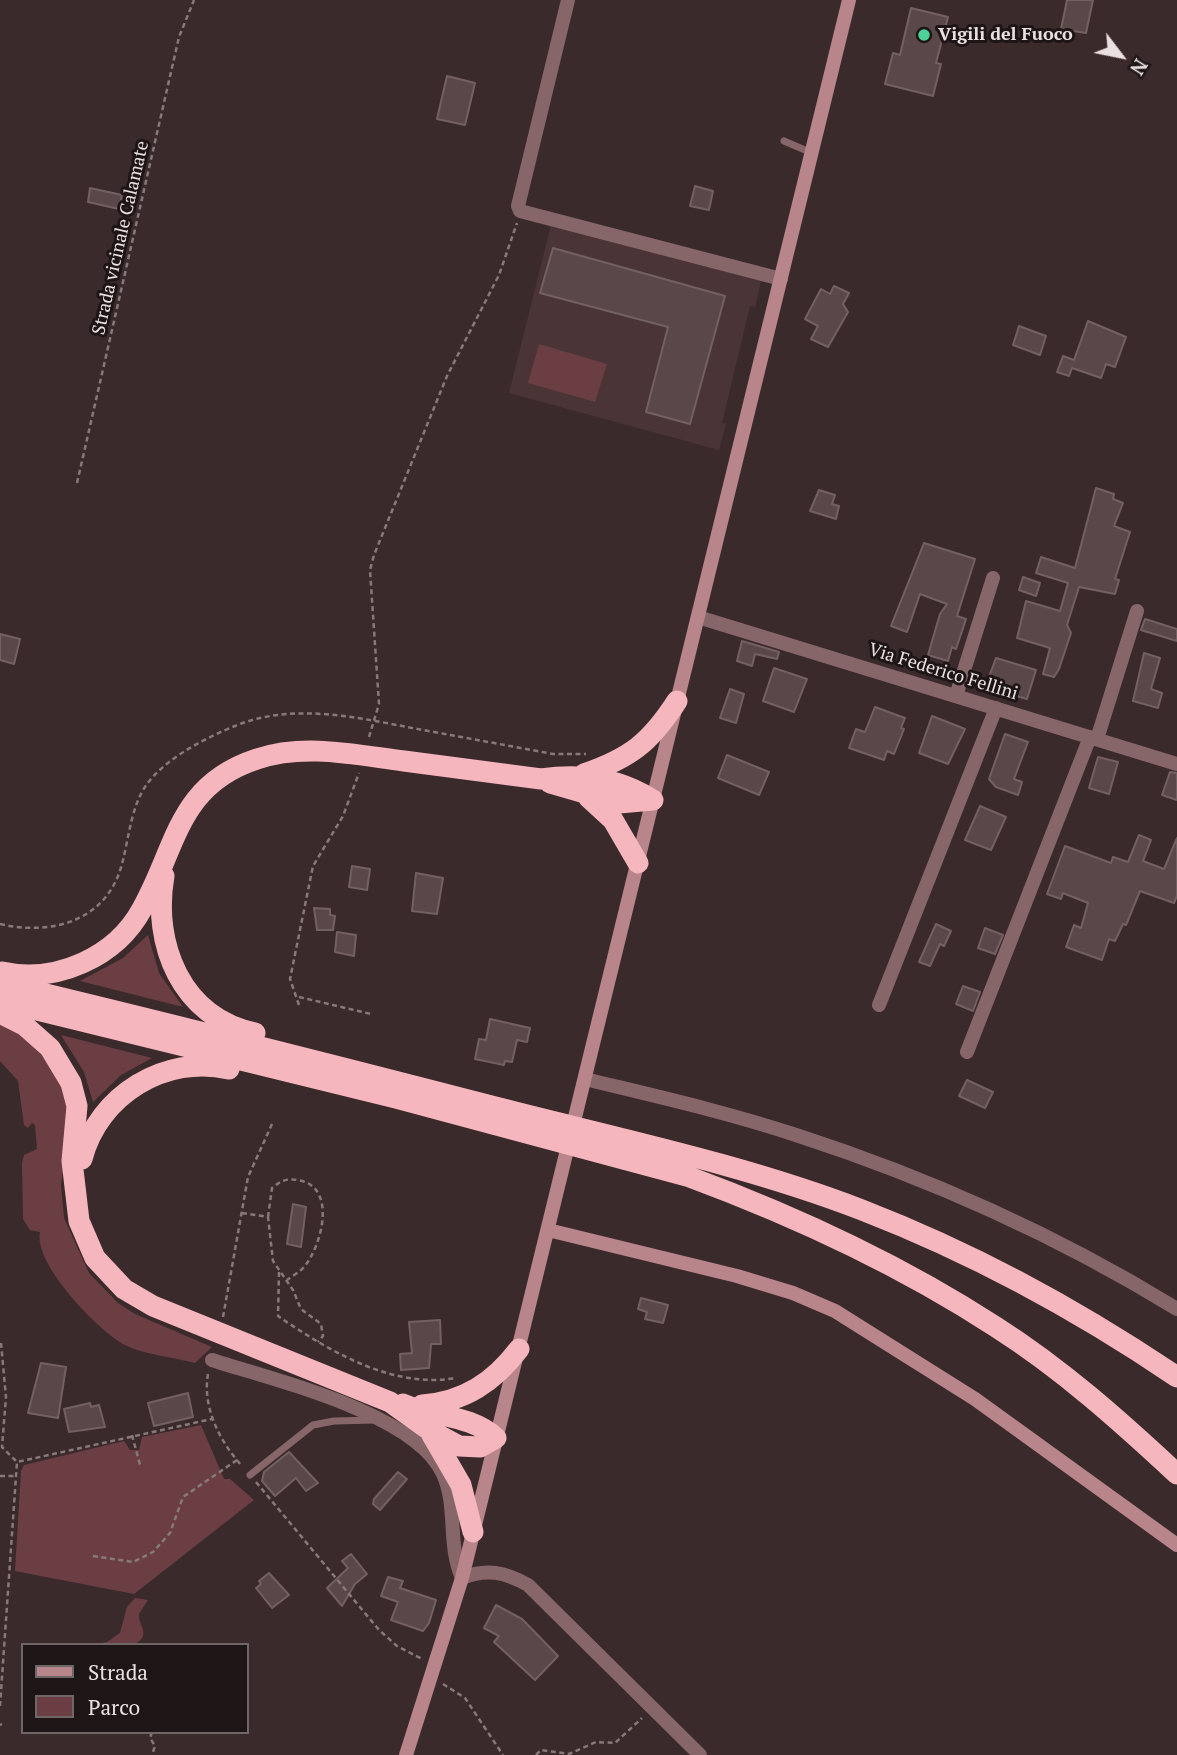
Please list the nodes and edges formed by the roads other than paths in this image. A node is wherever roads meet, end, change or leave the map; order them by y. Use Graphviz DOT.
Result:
graph roads {
  1 [pos="568,0"];
  2 [pos="849,0"];
  3 [pos="784,141"];
  4 [pos="812,153"];
  5 [pos="781,279"];
  6 [pos="993,578"];
  7 [pos="1137,611"];
  8 [pos="698,617"];
  9 [pos="956,696"];
  10 [pos="677,701"];
  11 [pos="996,708"];
  12 [pos="1094,738"];
  13 [pos="1177,764"];
  14 [pos="578,785"];
  15 [pos="653,800"];
  16 [pos="169,847"];
  17 [pos="638,863"];
  18 [pos="0,972"];
  19 [pos="0,983"];
  20 [pos="0,1001"];
  21 [pos="879,1005"];
  22 [pos="0,1013"];
  23 [pos="967,1052"];
  24 [pos="358,1070"];
  25 [pos="585,1079"];
  26 [pos="383,1095"];
  27 [pos="511,1120"];
  28 [pos="618,1148"];
  29 [pos="75,1192"];
  30 [pos="548,1230"];
  31 [pos="1177,1309"];
  32 [pos="519,1349"];
  33 [pos="212,1360"];
  34 [pos="1177,1377"];
  35 [pos="392,1409"];
  36 [pos="429,1430"];
  37 [pos="496,1438"];
  38 [pos="1177,1474"];
  39 [pos="250,1475"];
  40 [pos="473,1532"];
  41 [pos="1177,1545"];
  42 [pos="462,1578"];
  43 [pos="406,1755"];
  44 [pos="700,1755"];
  1 -- 5 [label="street"];
  2 -- 4 [label="main road"];
  3 -- 4 [label="lane"];
  4 -- 5 [label="main road"];
  5 -- 8 [label="main road"];
  6 -- 9 [label="street"];
  7 -- 12 [label="street"];
  8 -- 9 [label="street, Via Federico Fellini"];
  8 -- 10 [label="main road"];
  9 -- 11 [label="street, Via Federico Fellini"];
  10 -- 14 [label="highway"];
  10 -- 15 [label="main road"];
  11 -- 12 [label="street, Via Federico Fellini"];
  11 -- 21 [label="street"];
  12 -- 13 [label="street, Via Federico Fellini"];
  12 -- 23 [label="street"];
  14 -- 15 [label="highway"];
  14 -- 16 [label="highway"];
  14 -- 17 [label="highway"];
  15 -- 17 [label="main road"];
  16 -- 18 [label="highway"];
  16 -- 24 [label="highway"];
  17 -- 25 [label="main road"];
  19 -- 24 [label="highway"];
  20 -- 26 [label="highway"];
  22 -- 29 [label="highway"];
  24 -- 27 [label="highway"];
  25 -- 30 [label="main road"];
  25 -- 31 [label="street"];
  26 -- 27 [label="highway"];
  26 -- 29 [label="highway"];
  27 -- 28 [label="highway"];
  28 -- 34 [label="highway"];
  28 -- 38 [label="highway"];
  29 -- 35 [label="highway"];
  30 -- 32 [label="main road"];
  30 -- 41 [label="main road"];
  32 -- 35 [label="highway"];
  32 -- 37 [label="main road"];
  33 -- 35 [label="street"];
  35 -- 36 [label="highway"];
  35 -- 37 [label="highway"];
  35 -- 39 [label="lane"];
  35 -- 42 [label="street"];
  36 -- 37 [label="highway"];
  36 -- 40 [label="highway"];
  37 -- 40 [label="main road"];
  40 -- 42 [label="main road"];
  42 -- 43 [label="main road"];
  42 -- 44 [label="street"];
}
